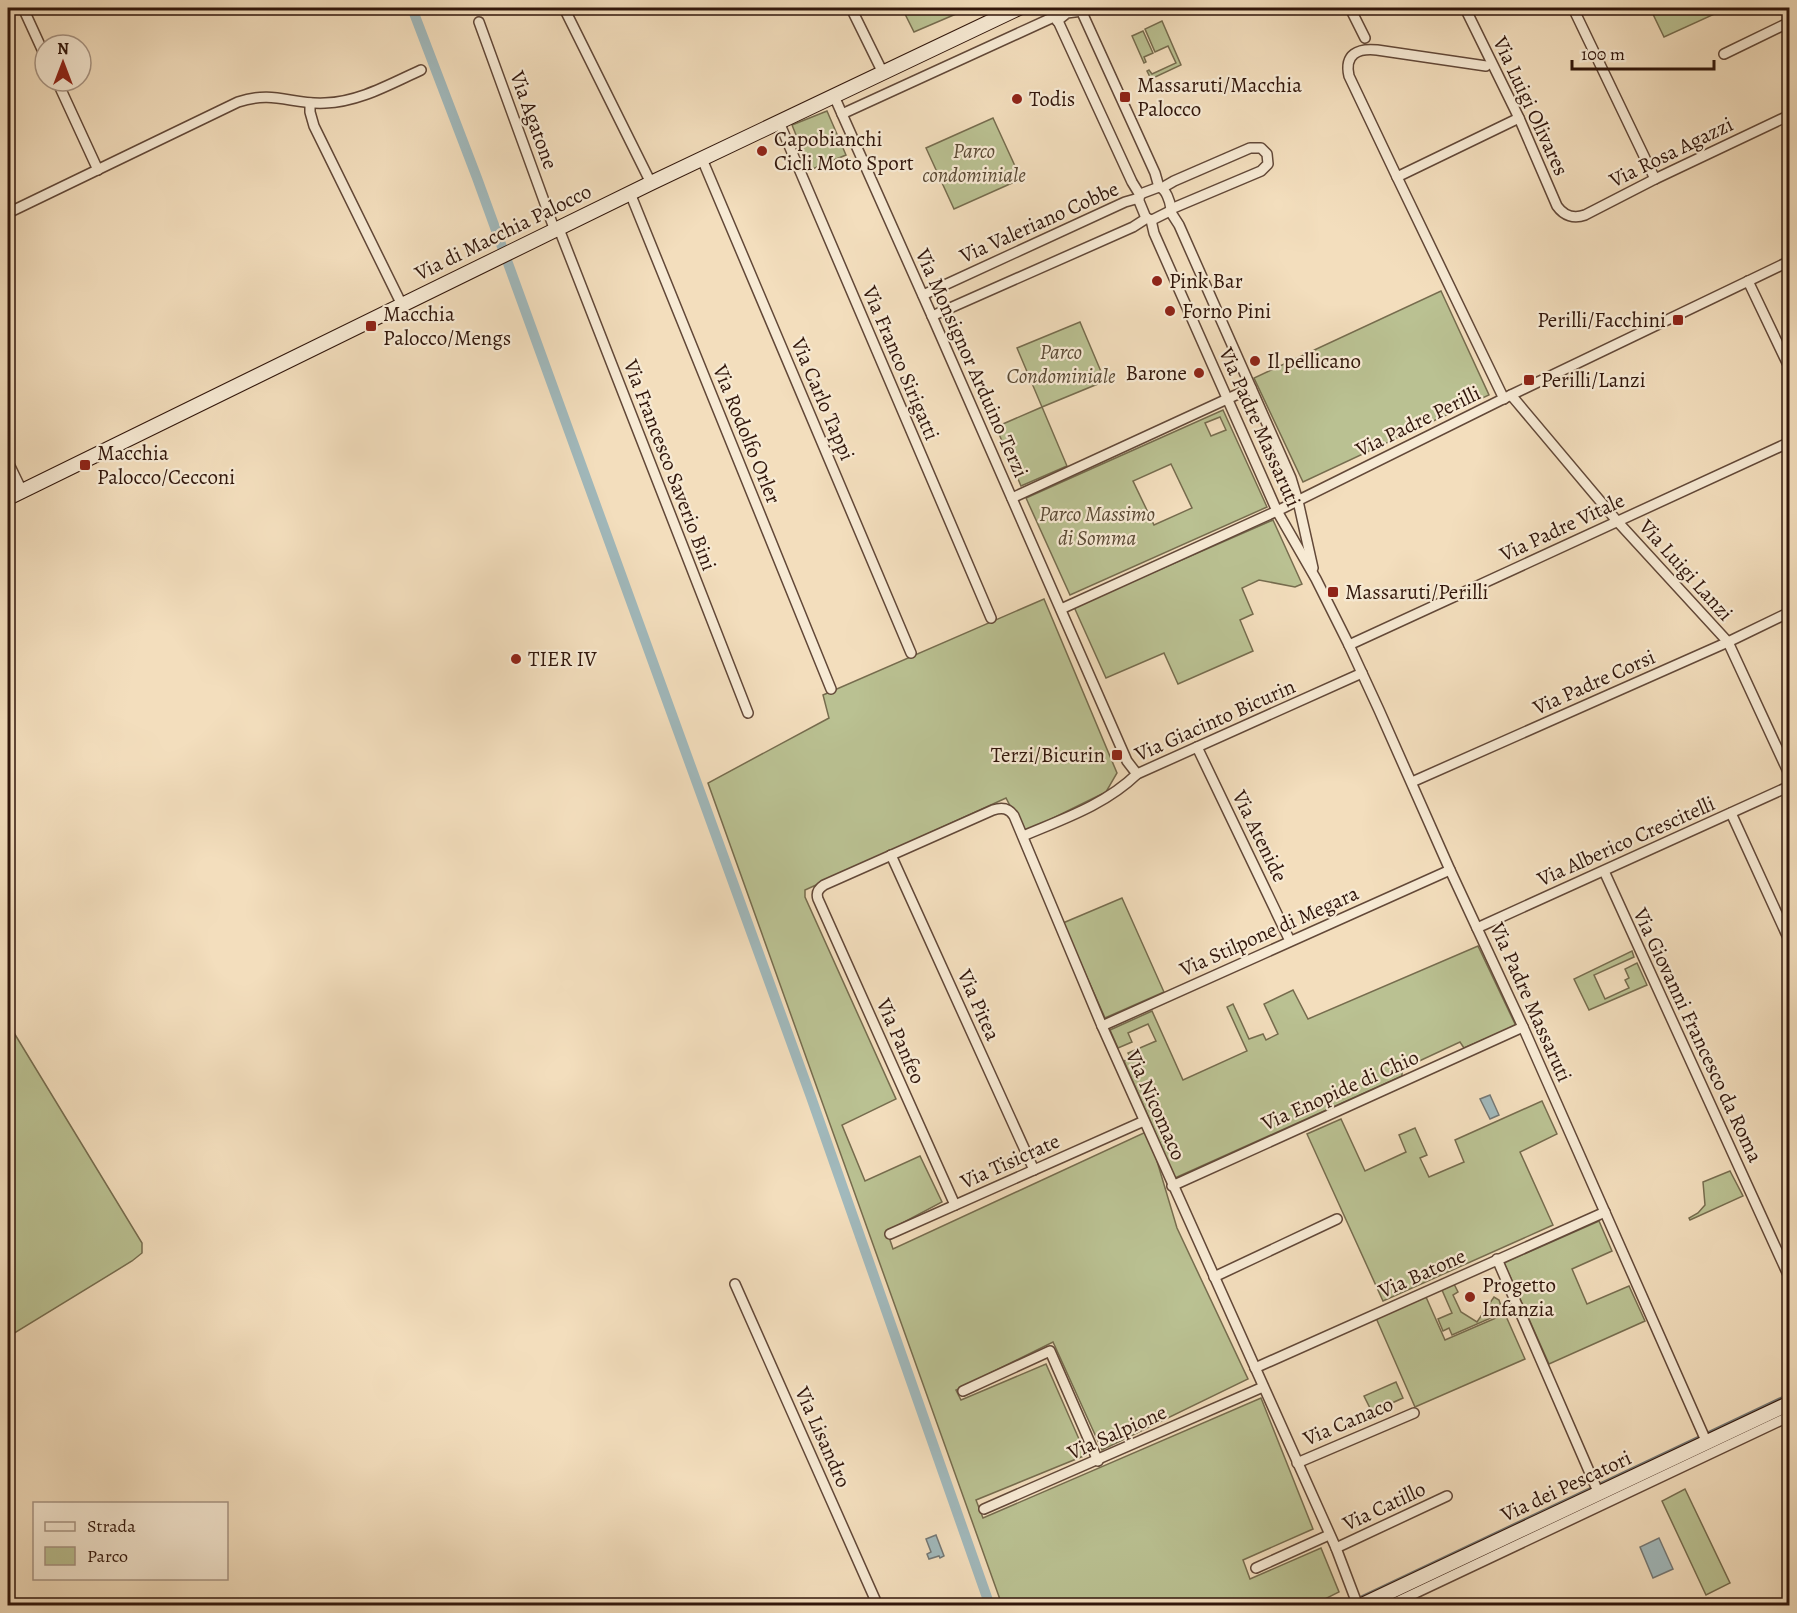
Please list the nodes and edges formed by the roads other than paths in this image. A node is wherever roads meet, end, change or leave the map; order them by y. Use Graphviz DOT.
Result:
graph roads {
  1 [pos="23,8"];
  2 [pos="564,8"];
  3 [pos="851,8"];
  4 [pos="1019,8"];
  5 [pos="1350,8"];
  6 [pos="1465,8"];
  7 [pos="1573,8"];
  8 [pos="1081,9"];
  9 [pos="1055,15"];
  10 [pos="479,22"];
  11 [pos="1790,22"];
  12 [pos="34,33"];
  13 [pos="1365,38"];
  14 [pos="1724,54"];
  15 [pos="1486,66"];
  16 [pos="420,70"];
  17 [pos="883,73"];
  18 [pos="63,93"];
  19 [pos="834,96"];
  20 [pos="310,103"];
  21 [pos="842,114"];
  22 [pos="1790,114"];
  23 [pos="1519,118"];
  24 [pos="779,122"];
  25 [pos="702,159"];
  26 [pos="98,170"];
  27 [pos="1397,177"];
  28 [pos="1656,179"];
  29 [pos="651,183"];
  30 [pos="1162,189"];
  31 [pos="630,193"];
  32 [pos="1140,197"];
  33 [pos="1170,208"];
  34 [pos="8,213"];
  35 [pos="1568,215"];
  36 [pos="1149,218"];
  37 [pos="557,230"];
  38 [pos="1790,261"];
  39 [pos="1748,280"];
  40 [pos="923,295"];
  41 [pos="402,305"];
  42 [pos="932,316"];
  43 [pos="1790,369"];
  44 [pos="1251,388"];
  45 [pos="1507,397"];
  46 [pos="1227,399"];
  47 [pos="1790,442"];
  48 [pos="8,462"];
  49 [pos="22,491"];
  50 [pos="8,498"];
  51 [pos="1012,498"];
  52 [pos="1298,501"];
  53 [pos="1277,511"];
  54 [pos="1617,521"];
  55 [pos="1316,579"];
  56 [pos="1061,609"];
  57 [pos="1790,612"];
  58 [pos="991,618"];
  59 [pos="1728,642"];
  60 [pos="1349,645"];
  61 [pos="911,653"];
  62 [pos="1362,673"];
  63 [pos="831,689"];
  64 [pos="748,713"];
  65 [pos="1197,747"];
  66 [pos="1137,774"];
  67 [pos="1790,776"];
  68 [pos="1412,782"];
  69 [pos="1790,786"];
  70 [pos="1731,813"];
  71 [pos="1023,836"];
  72 [pos="891,855"];
  73 [pos="1450,870"];
  74 [pos="1604,871"];
  75 [pos="818,891"];
  76 [pos="1477,928"];
  77 [pos="1290,941"];
  78 [pos="1790,942"];
  79 [pos="1102,1026"];
  80 [pos="1523,1027"];
  81 [pos="1144,1121"];
  82 [pos="1034,1170"];
  83 [pos="1172,1186"];
  84 [pos="955,1205"];
  85 [pos="1605,1212"];
  86 [pos="1337,1219"];
  87 [pos="890,1234"];
  88 [pos="1497,1259"];
  89 [pos="1214,1277"];
  90 [pos="1790,1279"];
  91 [pos="735,1284"];
  92 [pos="1255,1368"];
  93 [pos="1263,1387"];
  94 [pos="963,1391"];
  95 [pos="1790,1403"];
  96 [pos="1413,1413"];
  97 [pos="1790,1416"];
  98 [pos="1705,1437"];
  99 [pos="1098,1461"];
  100 [pos="1297,1462"];
  101 [pos="1596,1488"];
  102 [pos="1447,1496"];
  103 [pos="984,1509"];
  104 [pos="1329,1535"];
  105 [pos="1335,1548"];
  106 [pos="1256,1568"];
  107 [pos="1357,1602"];
  108 [pos="879,1605"];
  109 [pos="1388,1605"];
  1 -- 12 [label="street"];
  2 -- 29 [label="street"];
  3 -- 17 [label="street"];
  4 -- 17 [label="street, Via di Macchia Palocco"];
  5 -- 13 [label="street"];
  6 -- 23 [label="street, Via Luigi Olivares"];
  7 -- 28 [label="street"];
  8 -- 9 [label="street"];
  8 -- 30 [label="street, Via Padre Massaruti"];
  9 -- 21 [label="street"];
  9 -- 32 [label="street, Via Padre Massaruti"];
  10 -- 37 [label="street, Via Agatone"];
  11 -- 14 [label="street"];
  15 -- 27 [label="street, Via Luigi Lanzi"];
  16 -- 20 [label="street"];
  17 -- 19 [label="street, Via di Macchia Palocco"];
  18 -- 26 [label="street"];
  19 -- 21 [label="street, Via Monsignor Arduino Terzi"];
  19 -- 24 [label="street, Via di Macchia Palocco"];
  20 -- 26 [label="street"];
  20 -- 41 [label="street"];
  21 -- 40 [label="street, Via Monsignor Arduino Terzi"];
  22 -- 28 [label="street, Via Rosa Agazzi"];
  23 -- 27 [label="street"];
  23 -- 35 [label="street, Via Luigi Olivares"];
  24 -- 25 [label="street, Via di Macchia Palocco"];
  24 -- 58 [label="street, Via Franco Sirigatti"];
  25 -- 29 [label="street, Via di Macchia Palocco"];
  25 -- 61 [label="street, Via Carlo Tappi"];
  26 -- 34 [label="street"];
  27 -- 45 [label="street, Via Luigi Lanzi"];
  28 -- 35 [label="street, Via Rosa Agazzi"];
  29 -- 31 [label="street, Via di Macchia Palocco"];
  30 -- 32 [label="street, Via Valeriano Cobbe"];
  30 -- 33 [label="street, Via Padre Massaruti"];
  30 -- 33 [label="street, Via Valeriano Cobbe"];
  31 -- 37 [label="street, Via di Macchia Palocco"];
  31 -- 63 [label="street, Via Rodolfo Orler"];
  32 -- 36 [label="street, Via Padre Massaruti"];
  32 -- 40 [label="street, Via Valeriano Cobbe"];
  33 -- 36 [label="street, Via Valeriano Cobbe"];
  33 -- 44 [label="street, Via Padre Massaruti"];
  36 -- 42 [label="street, Via Valeriano Cobbe"];
  36 -- 46 [label="street, Via Padre Massaruti"];
  37 -- 41 [label="street, Via di Macchia Palocco"];
  37 -- 64 [label="street, Via Francesco Saverio Bini"];
  38 -- 39 [label="street, Via Padre Perilli"];
  39 -- 43 [label="street"];
  39 -- 45 [label="street, Via Padre Perilli"];
  40 -- 42 [label="street, Via Monsignor Arduino Terzi"];
  41 -- 49 [label="street, Via di Macchia Palocco"];
  42 -- 51 [label="street, Via Monsignor Arduino Terzi"];
  44 -- 46 [label="street"];
  44 -- 52 [label="street, Via Padre Massaruti"];
  45 -- 52 [label="street, Via Padre Perilli"];
  45 -- 54 [label="street, Via Luigi Lanzi"];
  46 -- 51 [label="street"];
  46 -- 53 [label="street, Via Padre Massaruti"];
  47 -- 54 [label="street, Via Padre Vitale"];
  48 -- 49 [label="street"];
  49 -- 50 [label="street, Via di Macchia Palocco"];
  51 -- 56 [label="street, Via Monsignor Arduino Terzi"];
  52 -- 53 [label="street, Via Padre Perilli"];
  52 -- 55 [label="street, Via Padre Massaruti"];
  53 -- 55 [label="street, Via Padre Massaruti"];
  53 -- 56 [label="street, Via Padre Perilli"];
  54 -- 59 [label="street, Via Luigi Lanzi"];
  54 -- 60 [label="street, Via Padre Vitale"];
  55 -- 60 [label="street, Via Padre Massaruti"];
  56 -- 66 [label="street, Via Monsignor Arduino Terzi"];
  57 -- 59 [label="street, Via Padre Corsi"];
  59 -- 67 [label="street, Via Luigi Lanzi"];
  59 -- 68 [label="street, Via Padre Corsi"];
  60 -- 62 [label="street, Via Padre Massaruti"];
  62 -- 65 [label="street, Via Giacinto Bicurin"];
  62 -- 68 [label="street, Via Padre Massaruti"];
  65 -- 66 [label="street, Via Giacinto Bicurin"];
  65 -- 77 [label="street, Via Atenide"];
  66 -- 71 [label="street, Via Giacinto Bicurin"];
  68 -- 73 [label="street, Via Padre Massaruti"];
  69 -- 70 [label="street, Via Alberico Crescitelli"];
  70 -- 74 [label="street, Via Alberico Crescitelli"];
  70 -- 78 [label="street"];
  71 -- 72 [label="street, Via Nicomaco"];
  71 -- 79 [label="street, Via Nicomaco"];
  72 -- 75 [label="street, Via Nicomaco"];
  72 -- 82 [label="street, Via Pitea"];
  73 -- 76 [label="street, Via Padre Massaruti"];
  73 -- 77 [label="street, Via Stilpone di Megara"];
  74 -- 76 [label="street, Via Alberico Crescitelli"];
  74 -- 90 [label="street, Via Giovanni Francesco da Roma"];
  75 -- 84 [label="street, Via Panfeo"];
  76 -- 80 [label="street, Via Padre Massaruti"];
  77 -- 79 [label="street, Via Stilpone di Megara"];
  79 -- 81 [label="street, Via Nicomaco"];
  80 -- 83 [label="street, Via Enopide di Chio"];
  80 -- 85 [label="street, Via Padre Massaruti"];
  81 -- 82 [label="street, Via Tisicrate"];
  81 -- 83 [label="street, Via Nicomaco"];
  82 -- 84 [label="street, Via Tisicrate"];
  83 -- 89 [label="street, Via Nicomaco"];
  84 -- 87 [label="street, Via Tisicrate"];
  85 -- 88 [label="street, Via Batone"];
  85 -- 98 [label="street, Via Padre Massaruti"];
  86 -- 89 [label="street"];
  88 -- 92 [label="street, Via Batone"];
  88 -- 101 [label="street"];
  89 -- 92 [label="street, Via Nicomaco"];
  91 -- 108 [label="street, Via Lisandro"];
  92 -- 93 [label="street, Via Nicomaco"];
  93 -- 99 [label="street, Via Salpione"];
  93 -- 100 [label="street, Via Nicomaco"];
  94 -- 99 [label="street"];
  95 -- 98 [label="street, Via dei Pescatori"];
  96 -- 100 [label="street, Via Canaco"];
  97 -- 109 [label="street, Via dei Pescatori"];
  98 -- 101 [label="street, Via dei Pescatori"];
  99 -- 103 [label="street, Via Salpione"];
  100 -- 104 [label="street, Via Nicomaco"];
  101 -- 107 [label="street, Via dei Pescatori"];
  102 -- 105 [label="street, Via Catillo"];
  104 -- 105 [label="street, Via Nicomaco"];
  104 -- 106 [label="street"];
  105 -- 107 [label="street, Via Nicomaco"];
}
